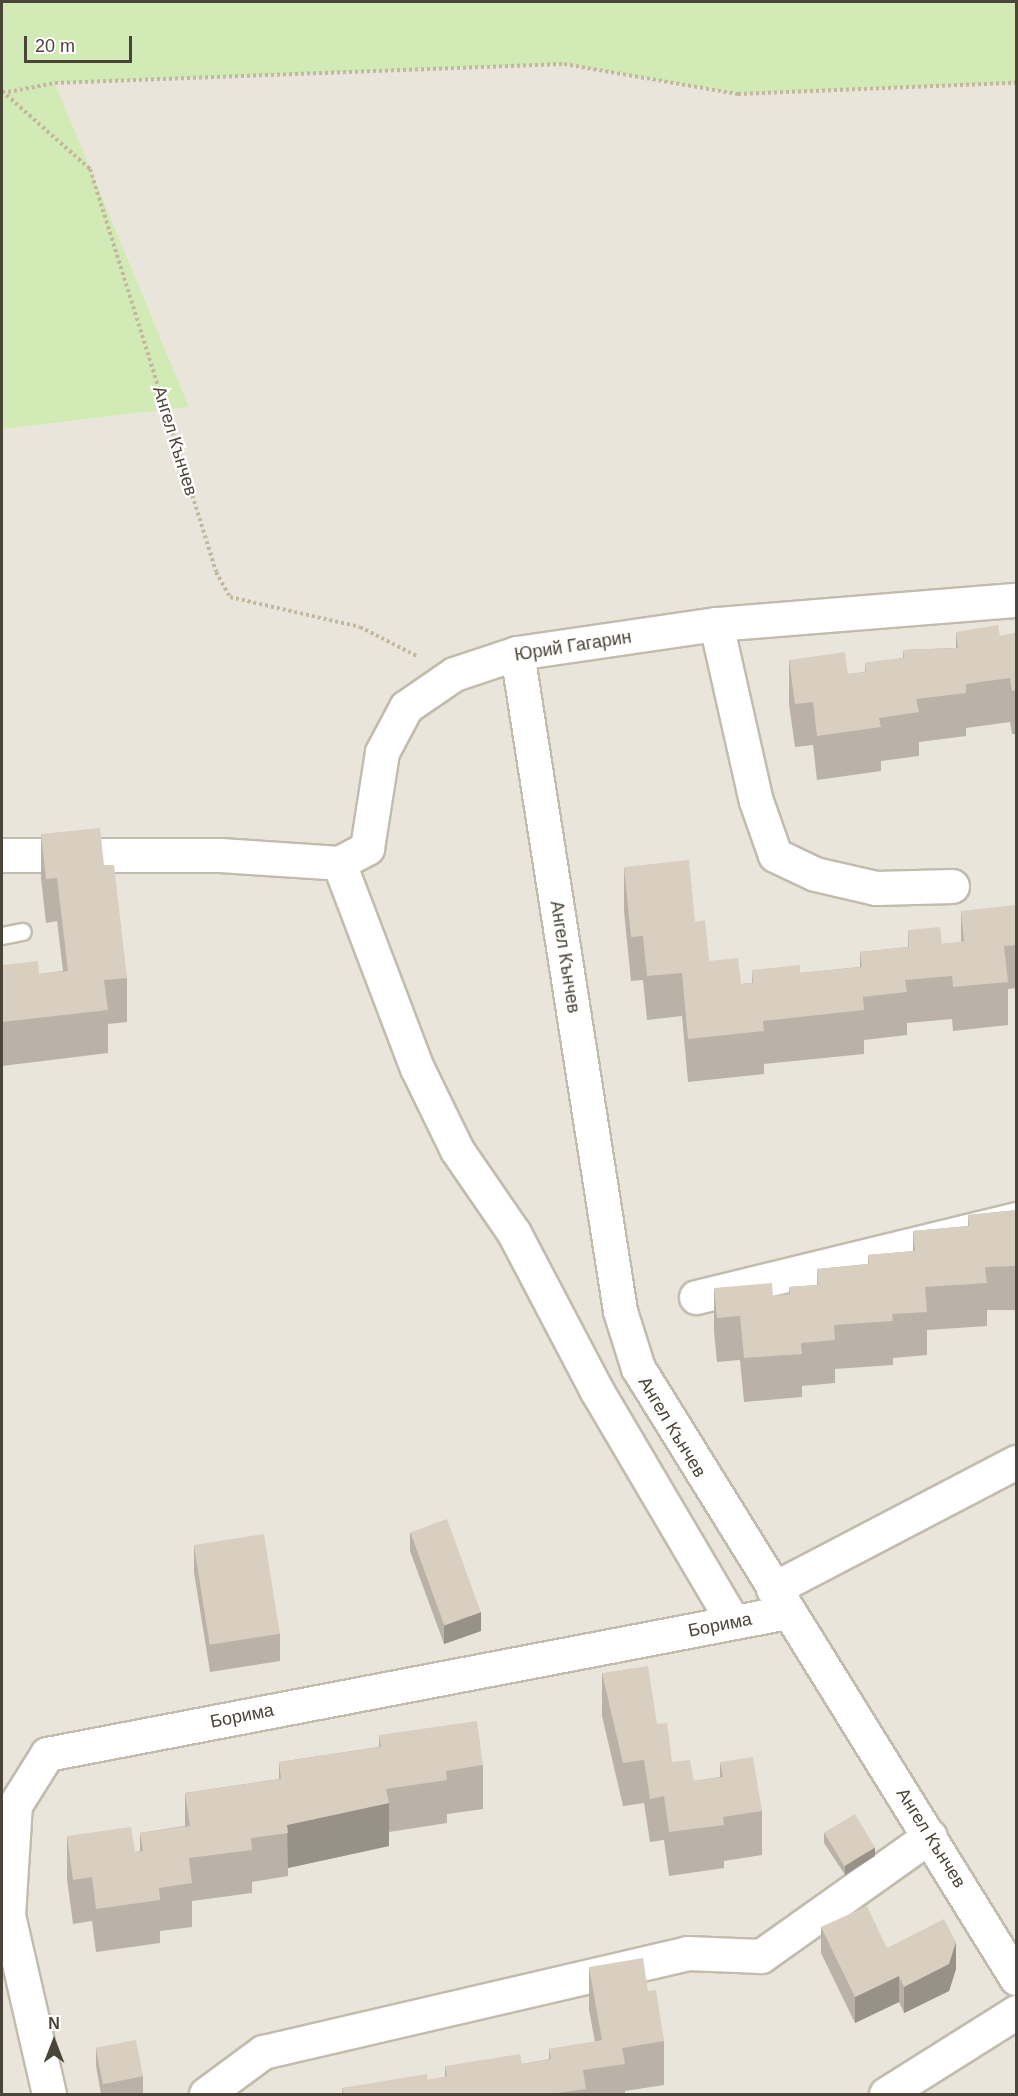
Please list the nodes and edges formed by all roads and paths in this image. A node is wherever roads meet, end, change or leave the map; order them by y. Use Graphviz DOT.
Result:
graph roads {
  1 [pos="1017,83"];
  2 [pos="2,91"];
  3 [pos="8,92"];
  4 [pos="1017,600"];
  5 [pos="716,624"];
  6 [pos="517,653"];
  7 [pos="454,674"];
  8 [pos="2,855"];
  9 [pos="339,863"];
  10 [pos="952,886"];
  11 [pos="23,932"];
  12 [pos="2,936"];
  13 [pos="1017,1220"];
  14 [pos="696,1297"];
  15 [pos="1017,1462"];
  16 [pos="780,1600"];
  17 [pos="733,1622"];
  18 [pos="930,1836"];
  19 [pos="5,1915"];
  20 [pos="1017,1978"];
  21 [pos="1017,2012"];
  22 [pos="50,2094"];
  23 [pos="207,2094"];
  24 [pos="886,2094"];
  1 -- 3 [label="path"];
  2 -- 3 [label="path"];
  3 -- 7 [label="path, Ангел Кънчев"];
  4 -- 5 [label="street, Юрий Гагарин"];
  5 -- 6 [label="street, Юрий Гагарин"];
  5 -- 10 [label="street"];
  6 -- 7 [label="street, Юрий Гагарин"];
  6 -- 16 [label="street, Ангел Кънчев"];
  7 -- 9 [label="street, Юрий Гагарин"];
  8 -- 9 [label="street"];
  9 -- 17 [label="street"];
  11 -- 12 [label="lane"];
  13 -- 14 [label="street"];
  15 -- 16 [label="street, Борима"];
  16 -- 17 [label="street, Борима"];
  16 -- 18 [label="street, Ангел Кънчев"];
  17 -- 19 [label="street, Борима"];
  18 -- 20 [label="street, Ангел Кънчев"];
  18 -- 23 [label="street"];
  19 -- 22 [label="street, Борима"];
  21 -- 24 [label="street"];
}
